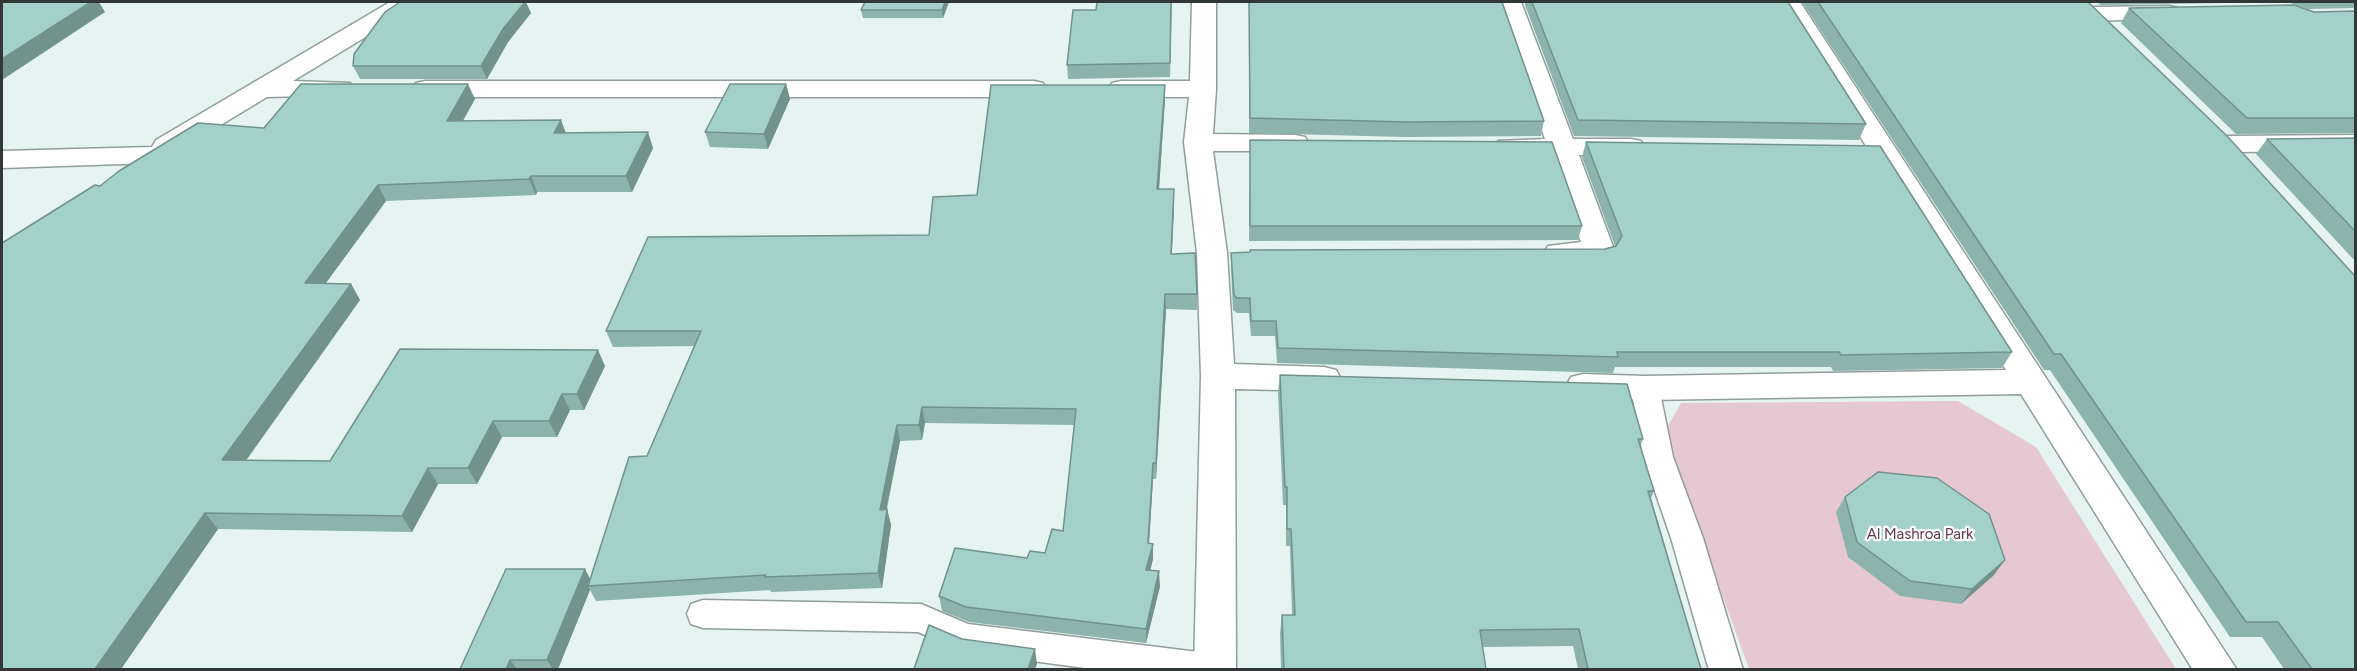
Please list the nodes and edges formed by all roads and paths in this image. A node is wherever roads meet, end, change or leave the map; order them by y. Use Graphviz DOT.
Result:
graph roads {
  1 [pos="406,2"];
  2 [pos="1204,2"];
  3 [pos="1509,2"];
  4 [pos="1788,2"];
  5 [pos="2087,8"];
  6 [pos="2197,13"];
  7 [pos="2119,39"];
  8 [pos="263,89"];
  9 [pos="368,89"];
  10 [pos="403,89"];
  11 [pos="1063,89"];
  12 [pos="1098,89"];
  13 [pos="1203,89"];
  14 [pos="1198,142"];
  15 [pos="2355,143"];
  16 [pos="1325,144"];
  17 [pos="1561,146"];
  18 [pos="1483,147"];
  19 [pos="1656,148"];
  20 [pos="1848,150"];
  21 [pos="1884,151"];
  22 [pos="152,154"];
  23 [pos="2,160"];
  24 [pos="2252,170"];
  25 [pos="112,180"];
  26 [pos="1529,253"];
  27 [pos="1218,376"];
  28 [pos="1360,380"];
  29 [pos="2029,382"];
  30 [pos="1550,386"];
  31 [pos="1645,388"];
  32 [pos="703,614"];
  33 [pos="1215,669"];
  34 [pos="1726,669"];
  35 [pos="2216,669"];
  1 -- 8 [label="street"];
  2 -- 13 [label="street"];
  3 -- 17 [label="street"];
  4 -- 21 [label="street"];
  5 -- 6 [label="street"];
  5 -- 7 [label="street"];
  8 -- 9 [label="street"];
  8 -- 22 [label="street"];
  10 -- 11 [label="street"];
  12 -- 13 [label="street"];
  13 -- 14 [label="street"];
  14 -- 16 [label="street"];
  14 -- 27 [label="street"];
  15 -- 24 [label="street"];
  17 -- 18 [label="street"];
  17 -- 19 [label="street"];
  17 -- 26 [label="street"];
  20 -- 21 [label="street"];
  21 -- 29 [label="street"];
  22 -- 23 [label="street"];
  22 -- 25 [label="street"];
  27 -- 28 [label="street"];
  27 -- 33 [label="street"];
  29 -- 31 [label="street"];
  29 -- 35 [label="street"];
  30 -- 31 [label="street"];
  31 -- 34 [label="lane"];
  32 -- 33 [label="lane"];
}
